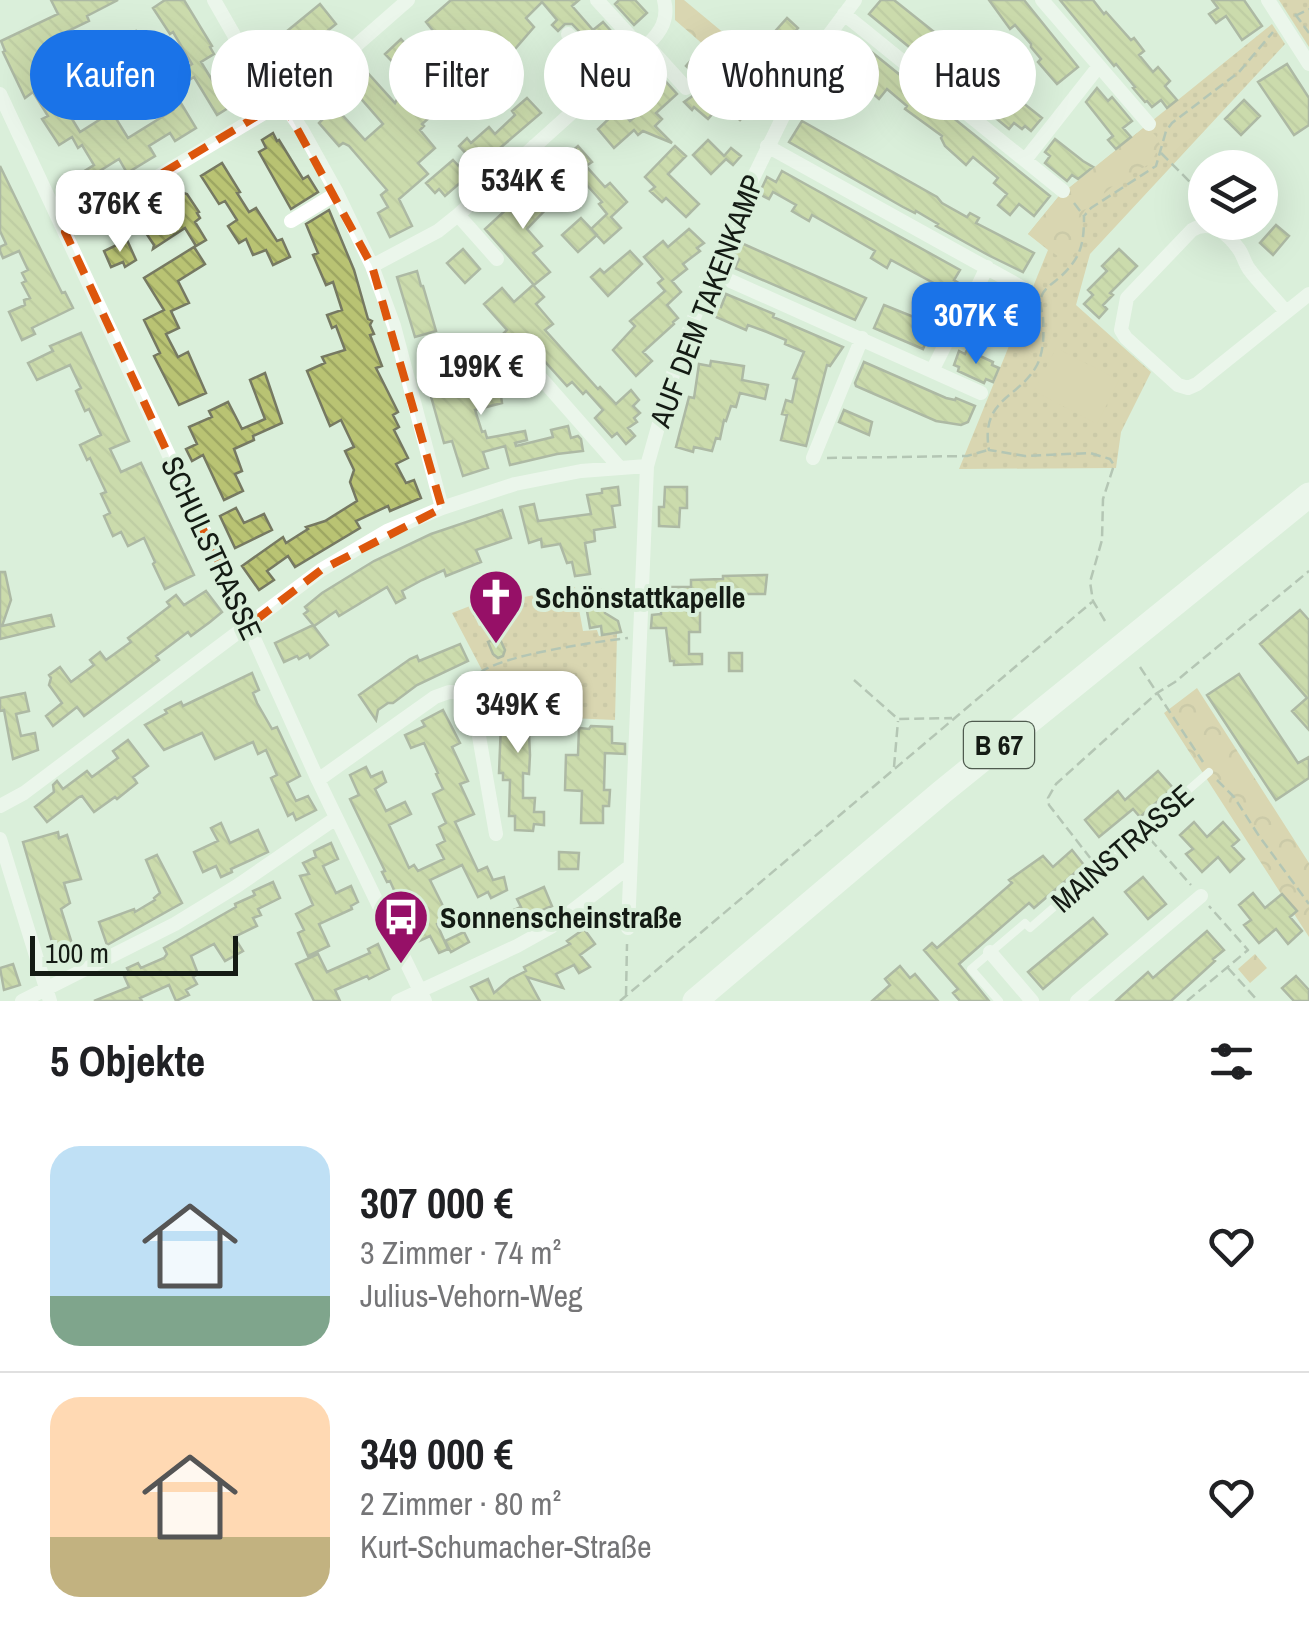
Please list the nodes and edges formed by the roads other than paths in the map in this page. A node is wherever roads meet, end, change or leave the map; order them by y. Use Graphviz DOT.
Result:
graph roads {
  1 [pos="214,0"];
  2 [pos="408,0"];
  3 [pos="597,0"];
  4 [pos="664,0"];
  5 [pos="856,0"];
  6 [pos="1042,0"];
  7 [pos="1268,0"];
  8 [pos="844,14"];
  9 [pos="231,30"];
  10 [pos="627,30"];
  11 [pos="661,30"];
  12 [pos="369,33"];
  13 [pos="1309,64"];
  14 [pos="1099,66"];
  15 [pos="667,69"];
  16 [pos="686,88"];
  17 [pos="0,94"];
  18 [pos="251,120"];
  19 [pos="295,120"];
  20 [pos="563,120"];
  21 [pos="1149,124"];
  22 [pos="534,146"];
  23 [pos="767,146"];
  24 [pos="1025,160"];
  25 [pos="1062,191"];
  26 [pos="574,192"];
  27 [pos="337,193"];
  28 [pos="458,216"];
  29 [pos="292,221"];
  30 [pos="65,232"];
  31 [pos="497,259"];
  32 [pos="372,266"];
  33 [pos="987,268"];
  34 [pos="713,273"];
  35 [pos="1021,287"];
  36 [pos="1309,294"];
  37 [pos="1286,312"];
  38 [pos="862,338"];
  39 [pos="533,369"];
  40 [pos="932,370"];
  41 [pos="981,394"];
  42 [pos="813,458"];
  43 [pos="646,466"];
  44 [pos="620,468"];
  45 [pos="1309,495"];
  46 [pos="442,508"];
  47 [pos="1309,511"];
  48 [pos="248,626"];
  49 [pos="1209,772"];
  50 [pos="318,780"];
  51 [pos="0,806"];
  52 [pos="336,818"];
  53 [pos="496,834"];
  54 [pos="0,838"];
  55 [pos="630,867"];
  56 [pos="1201,896"];
  57 [pos="628,928"];
  58 [pos="990,952"];
  59 [pos="48,996"];
  60 [pos="423,996"];
  61 [pos="22,1001"];
  62 [pos="398,1001"];
  63 [pos="695,1001"];
  64 [pos="713,1001"];
  65 [pos="999,1001"];
  66 [pos="1032,1001"];
  67 [pos="1077,1001"];
  1 -- 9 [label="street"];
  2 -- 12 [label="street"];
  3 -- 10 [label="street"];
  4 -- 11 [label="street"];
  5 -- 8 [label="street, AUF DEM TAKENKAMP"];
  6 -- 14 [label="street"];
  7 -- 13 [label="street"];
  8 -- 23 [label="street, AUF DEM TAKENKAMP"];
  8 -- 24 [label="street"];
  14 -- 21 [label="street"];
  14 -- 24 [label="street"];
  15 -- 16 [label="street"];
  17 -- 30 [label="street, SCHULSTRASSE"];
  18 -- 30 [label="street"];
  19 -- 27 [label="street"];
  20 -- 22 [label="street"];
  22 -- 26 [label="street"];
  22 -- 28 [label="street"];
  23 -- 33 [label="street"];
  23 -- 34 [label="street, AUF DEM TAKENKAMP"];
  24 -- 25 [label="street"];
  27 -- 29 [label="street"];
  27 -- 32 [label="street"];
  28 -- 31 [label="street"];
  28 -- 32 [label="street"];
  30 -- 48 [label="street, SCHULSTRASSE"];
  32 -- 46 [label="street"];
  33 -- 35 [label="street"];
  33 -- 40 [label="street"];
  34 -- 38 [label="street"];
  34 -- 43 [label="street, AUF DEM TAKENKAMP"];
  36 -- 37 [label="street"];
  37 -- 37 [label="street"];
  38 -- 40 [label="street"];
  38 -- 42 [label="street"];
  39 -- 44 [label="street"];
  40 -- 41 [label="street"];
  43 -- 44 [label="street"];
  43 -- 55 [label="street, AUF DEM TAKENKAMP"];
  44 -- 46 [label="street"];
  45 -- 63 [label="highway, B 67"];
  46 -- 48 [label="street"];
  47 -- 64 [label="highway, B 67"];
  48 -- 50 [label="street, SCHULSTRASSE"];
  48 -- 51 [label="street"];
  49 -- 58 [label="lane, MAINSTRASSE"];
  50 -- 52 [label="street, SCHULSTRASSE"];
  50 -- 53 [label="street"];
  52 -- 59 [label="street"];
  52 -- 60 [label="street, SCHULSTRASSE"];
  54 -- 59 [label="street"];
  55 -- 57 [label="street, AUF DEM TAKENKAMP"];
  55 -- 60 [label="street"];
  56 -- 67 [label="street"];
  58 -- 65 [label="lane, MAINSTRASSE"];
  58 -- 66 [label="street"];
  59 -- 61 [label="street"];
  60 -- 62 [label="street"];
}
